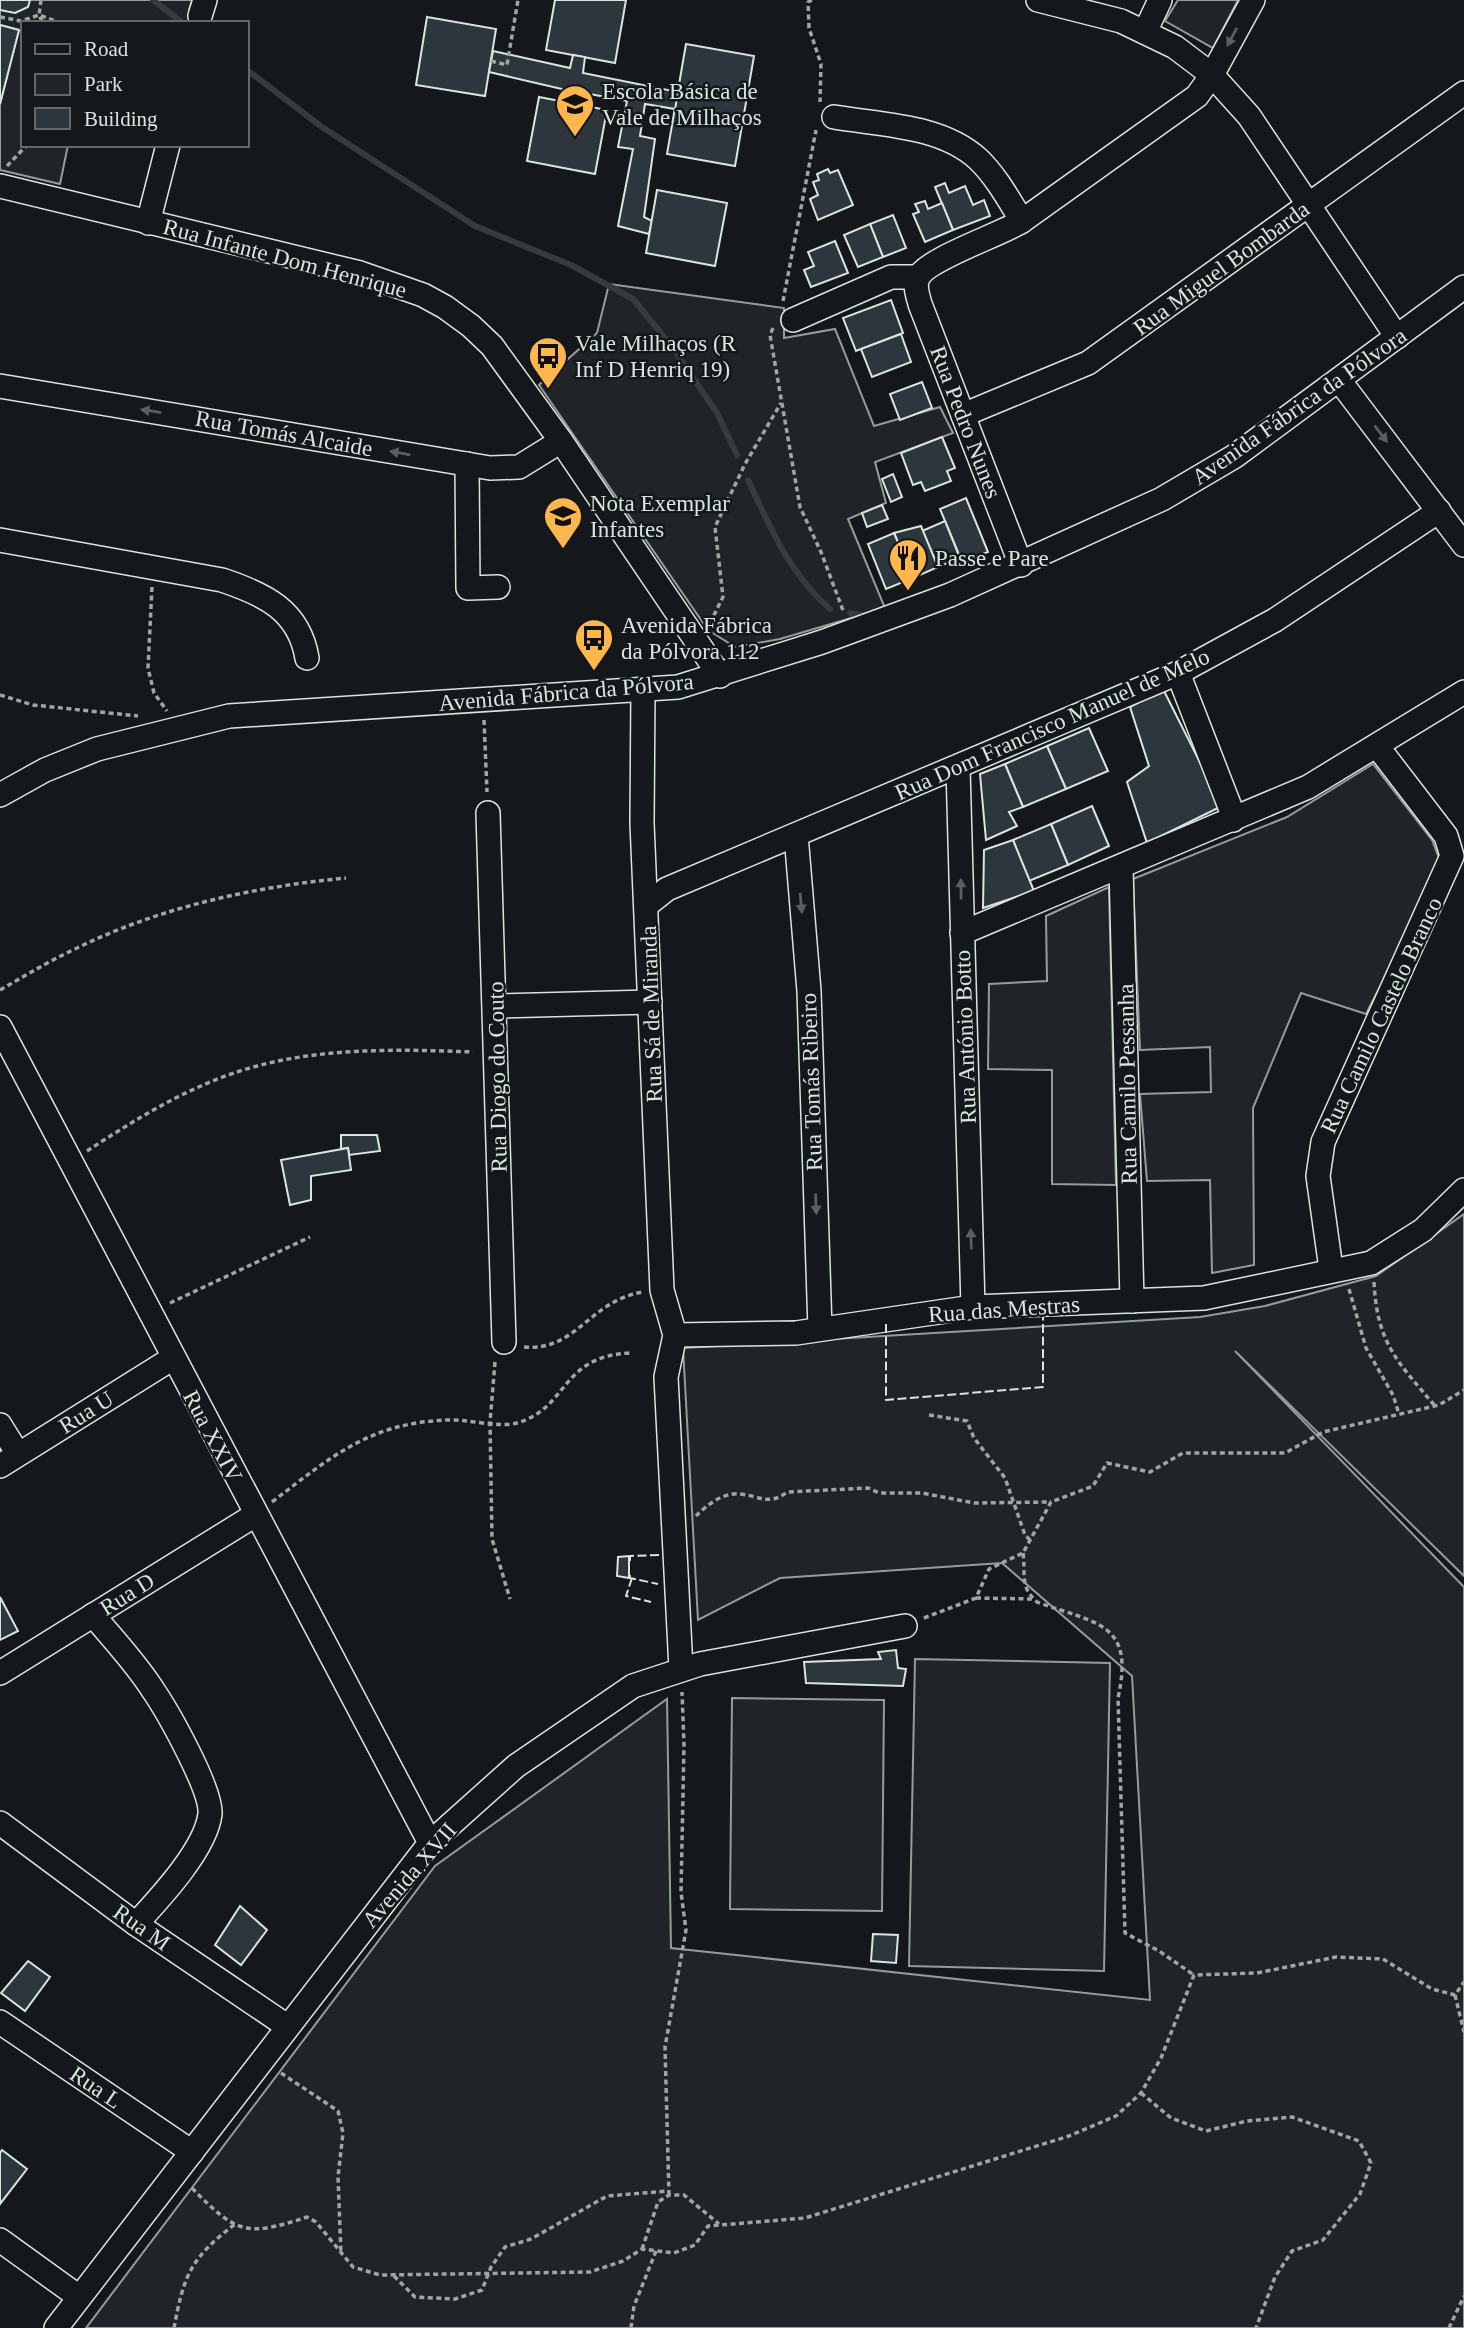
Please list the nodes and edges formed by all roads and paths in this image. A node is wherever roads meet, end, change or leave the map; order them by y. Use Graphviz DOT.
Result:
graph roads {
  1 [pos="41,0"];
  2 [pos="518,0"];
  3 [pos="812,0"];
  4 [pos="1038,0"];
  5 [pos="1160,0"];
  6 [pos="1253,0"];
  7 [pos="39,15"];
  8 [pos="0,17"];
  9 [pos="42,21"];
  10 [pos="56,21"];
  11 [pos="1145,32"];
  12 [pos="491,61"];
  13 [pos="1212,75"];
  14 [pos="1464,93"];
  15 [pos="823,118"];
  16 [pos="25,147"];
  17 [pos="167,147"];
  18 [pos="0,173"];
  19 [pos="0,186"];
  20 [pos="1308,206"];
  21 [pos="1022,221"];
  22 [pos="148,223"];
  23 [pos="918,277"];
  24 [pos="1464,287"];
  25 [pos="783,316"];
  26 [pos="1397,337"];
  27 [pos="1339,380"];
  28 [pos="0,386"];
  29 [pos="781,403"];
  30 [pos="963,415"];
  31 [pos="561,440"];
  32 [pos="467,464"];
  33 [pos="1438,511"];
  34 [pos="0,540"];
  35 [pos="1464,545"];
  36 [pos="1021,565"];
  37 [pos="152,568"];
  38 [pos="498,587"];
  39 [pos="850,632"];
  40 [pos="699,644"];
  41 [pos="307,658"];
  42 [pos="1178,673"];
  43 [pos="720,676"];
  44 [pos="643,690"];
  45 [pos="1464,692"];
  46 [pos="0,695"];
  47 [pos="484,700"];
  48 [pos="145,718"];
  49 [pos="178,727"];
  50 [pos="1377,746"];
  51 [pos="958,768"];
  52 [pos="0,795"];
  53 [pos="488,813"];
  54 [pos="1233,820"];
  55 [pos="796,835"];
  56 [pos="1121,867"];
  57 [pos="346,878"];
  58 [pos="648,904"];
  59 [pos="962,933"];
  60 [pos="0,990"];
  61 [pos="650,1002"];
  62 [pos="496,1006"];
  63 [pos="0,1027"];
  64 [pos="497,1053"];
  65 [pos="70,1161"];
  66 [pos="1464,1190"];
  67 [pos="310,1237"];
  68 [pos="1371,1263"];
  69 [pos="1337,1268"];
  70 [pos="662,1290"];
  71 [pos="1132,1301"];
  72 [pos="974,1307"];
  73 [pos="149,1314"];
  74 [pos="820,1329"];
  75 [pos="675,1335"];
  76 [pos="503,1342"];
  77 [pos="630,1353"];
  78 [pos="173,1359"];
  79 [pos="1464,1390"];
  80 [pos="1435,1406"];
  81 [pos="1399,1414"];
  82 [pos="929,1415"];
  83 [pos="490,1422"];
  84 [pos="0,1425"];
  85 [pos="9,1460"];
  86 [pos="1051,1502"];
  87 [pos="1015,1504"];
  88 [pos="255,1516"];
  89 [pos="676,1535"];
  90 [pos="1030,1540"];
  91 [pos="1023,1553"];
  92 [pos="976,1598"];
  93 [pos="510,1599"];
  94 [pos="1035,1599"];
  95 [pos="93,1615"];
  96 [pos="905,1626"];
  97 [pos="691,1666"];
  98 [pos="0,1673"];
  99 [pos="0,1823"];
  100 [pos="430,1843"];
  101 [pos="136,1924"];
  102 [pos="1194,1975"];
  103 [pos="1464,1982"];
  104 [pos="1455,1995"];
  105 [pos="0,2022"];
  106 [pos="287,2026"];
  107 [pos="1464,2032"];
  108 [pos="261,2060"];
  109 [pos="1141,2093"];
  110 [pos="191,2152"];
  111 [pos="176,2172"];
  112 [pos="669,2193"];
  113 [pos="235,2224"];
  114 [pos="720,2225"];
  115 [pos="0,2240"];
  116 [pos="642,2249"];
  117 [pos="656,2250"];
  118 [pos="341,2253"];
  119 [pos="393,2275"];
  120 [pos="488,2275"];
  121 [pos="1464,2296"];
  122 [pos="79,2297"];
  123 [pos="55,2328"];
  124 [pos="174,2328"];
  125 [pos="631,2328"];
  126 [pos="1256,2328"];
  127 [pos="1449,2328"];
  1 -- 7 [label="path"];
  2 -- 12 [label="path"];
  3 -- 15 [label="path"];
  4 -- 11 [label="street"];
  5 -- 11 [label="street"];
  6 -- 13 [label="street, one-way"];
  7 -- 8 [label="path"];
  7 -- 9 [label="path"];
  7 -- 10 [label="path"];
  11 -- 13 [label="street"];
  13 -- 20 [label="street"];
  13 -- 21 [label="street"];
  14 -- 20 [label="street, Rua Miguel Bombarda"];
  15 -- 21 [label="street"];
  15 -- 25 [label="path"];
  16 -- 18 [label="path"];
  17 -- 22 [label="street"];
  19 -- 22 [label="street, Rua Infante Dom Henrique"];
  20 -- 26 [label="street"];
  20 -- 30 [label="street, Rua Miguel Bombarda"];
  21 -- 23 [label="street"];
  22 -- 31 [label="street, Rua Infante Dom Henrique"];
  23 -- 25 [label="street"];
  23 -- 30 [label="street, Rua Pedro Nunes"];
  24 -- 26 [label="street, Avenida Fábrica da Pólvora"];
  25 -- 29 [label="path"];
  26 -- 27 [label="street, Avenida Fábrica da Pólvora"];
  27 -- 33 [label="street, one-way"];
  27 -- 36 [label="street, Avenida Fábrica da Pólvora"];
  32 -- 28 [label="street, Rua Tomás Alcaide, one-way"];
  29 -- 39 [label="path"];
  29 -- 40 [label="path"];
  30 -- 36 [label="street, Rua Pedro Nunes"];
  31 -- 32 [label="street, Rua Tomás Alcaide"];
  31 -- 40 [label="street, Rua Infante Dom Henrique"];
  32 -- 38 [label="street"];
  33 -- 35 [label="street"];
  33 -- 42 [label="street, Rua Dom Francisco Manuel de Melo"];
  34 -- 37 [label="street"];
  36 -- 39 [label="street, Avenida Fábrica da Pólvora"];
  37 -- 41 [label="street"];
  37 -- 49 [label="path"];
  39 -- 43 [label="street, Avenida Fábrica da Pólvora"];
  40 -- 43 [label="street, Rua Infante Dom Henrique"];
  42 -- 51 [label="street, Rua Dom Francisco Manuel de Melo"];
  42 -- 54 [label="street"];
  43 -- 44 [label="street, Avenida Fábrica da Pólvora"];
  44 -- 47 [label="street, Avenida Fábrica da Pólvora"];
  44 -- 58 [label="street, Rua Sá de Miranda"];
  45 -- 50 [label="street"];
  46 -- 48 [label="path"];
  47 -- 49 [label="street, Avenida Fábrica da Pólvora"];
  47 -- 53 [label="path"];
  49 -- 52 [label="street, Avenida Fábrica da Pólvora"];
  50 -- 54 [label="street"];
  50 -- 69 [label="street, Rua Camilo Castelo Branco"];
  51 -- 55 [label="street, Rua Dom Francisco Manuel de Melo"];
  59 -- 51 [label="street, Rua António Botto, one-way"];
  53 -- 62 [label="street, Rua Diogo do Couto"];
  54 -- 56 [label="street"];
  55 -- 58 [label="street, Rua Dom Francisco Manuel de Melo"];
  55 -- 74 [label="street, Rua Tomás Ribeiro, one-way"];
  56 -- 59 [label="street"];
  56 -- 71 [label="street, Rua Camilo Pessanha"];
  57 -- 60 [label="path"];
  58 -- 61 [label="street, Rua Sá de Miranda"];
  72 -- 59 [label="street, Rua António Botto, one-way"];
  61 -- 62 [label="street"];
  61 -- 70 [label="street, Rua Sá de Miranda"];
  62 -- 64 [label="street, Rua Diogo do Couto"];
  63 -- 65 [label="street, Rua XXIV"];
  64 -- 65 [label="path"];
  64 -- 76 [label="street, Rua Diogo do Couto"];
  65 -- 73 [label="street, Rua XXIV"];
  66 -- 68 [label="street"];
  67 -- 73 [label="path"];
  68 -- 69 [label="street"];
  68 -- 80 [label="path"];
  69 -- 71 [label="street, Rua das Mestras"];
  69 -- 81 [label="path"];
  70 -- 75 [label="street, Rua Sá de Miranda"];
  70 -- 76 [label="path"];
  71 -- 72 [label="street, Rua das Mestras"];
  72 -- 74 [label="street, Rua das Mestras"];
  73 -- 78 [label="street, Rua XXIV"];
  74 -- 75 [label="street, Rua das Mestras"];
  75 -- 89 [label="street"];
  76 -- 83 [label="path"];
  77 -- 83 [label="path"];
  78 -- 85 [label="street, Rua U"];
  78 -- 88 [label="street, Rua XXIV"];
  79 -- 80 [label="path"];
  80 -- 81 [label="path"];
  81 -- 86 [label="path"];
  82 -- 87 [label="path"];
  83 -- 88 [label="path"];
  83 -- 93 [label="path"];
  84 -- 85 [label="street"];
  86 -- 87 [label="path"];
  86 -- 90 [label="path"];
  87 -- 89 [label="path"];
  87 -- 90 [label="path"];
  88 -- 95 [label="street, Rua D"];
  88 -- 100 [label="street, Rua XXIV"];
  89 -- 97 [label="street"];
  90 -- 91 [label="path"];
  91 -- 92 [label="path"];
  91 -- 94 [label="path"];
  92 -- 94 [label="path"];
  92 -- 96 [label="path"];
  94 -- 102 [label="path"];
  95 -- 98 [label="street, Rua D"];
  95 -- 101 [label="street"];
  96 -- 97 [label="street, Avenida XVII"];
  97 -- 100 [label="street, Avenida XVII"];
  97 -- 112 [label="path"];
  99 -- 101 [label="street, Rua M"];
  100 -- 106 [label="street, Avenida XVII"];
  101 -- 106 [label="street, Rua M"];
  102 -- 104 [label="path"];
  102 -- 109 [label="path"];
  103 -- 104 [label="path"];
  104 -- 107 [label="path"];
  105 -- 110 [label="street, Rua L"];
  106 -- 108 [label="street, Avenida XVII"];
  108 -- 110 [label="street, Avenida XVII"];
  108 -- 118 [label="path"];
  109 -- 114 [label="path"];
  109 -- 126 [label="path"];
  110 -- 111 [label="street, Avenida XVII"];
  111 -- 113 [label="path"];
  111 -- 122 [label="street, Avenida XVII"];
  112 -- 114 [label="path"];
  112 -- 116 [label="path"];
  112 -- 120 [label="path"];
  113 -- 118 [label="path"];
  113 -- 124 [label="path"];
  114 -- 117 [label="path"];
  115 -- 122 [label="street"];
  116 -- 117 [label="path"];
  116 -- 120 [label="path"];
  117 -- 125 [label="path"];
  118 -- 119 [label="path"];
  119 -- 120 [label="path"];
  119 -- 120 [label="path"];
  121 -- 127 [label="path"];
  122 -- 123 [label="street, Avenida XVII"];
}
